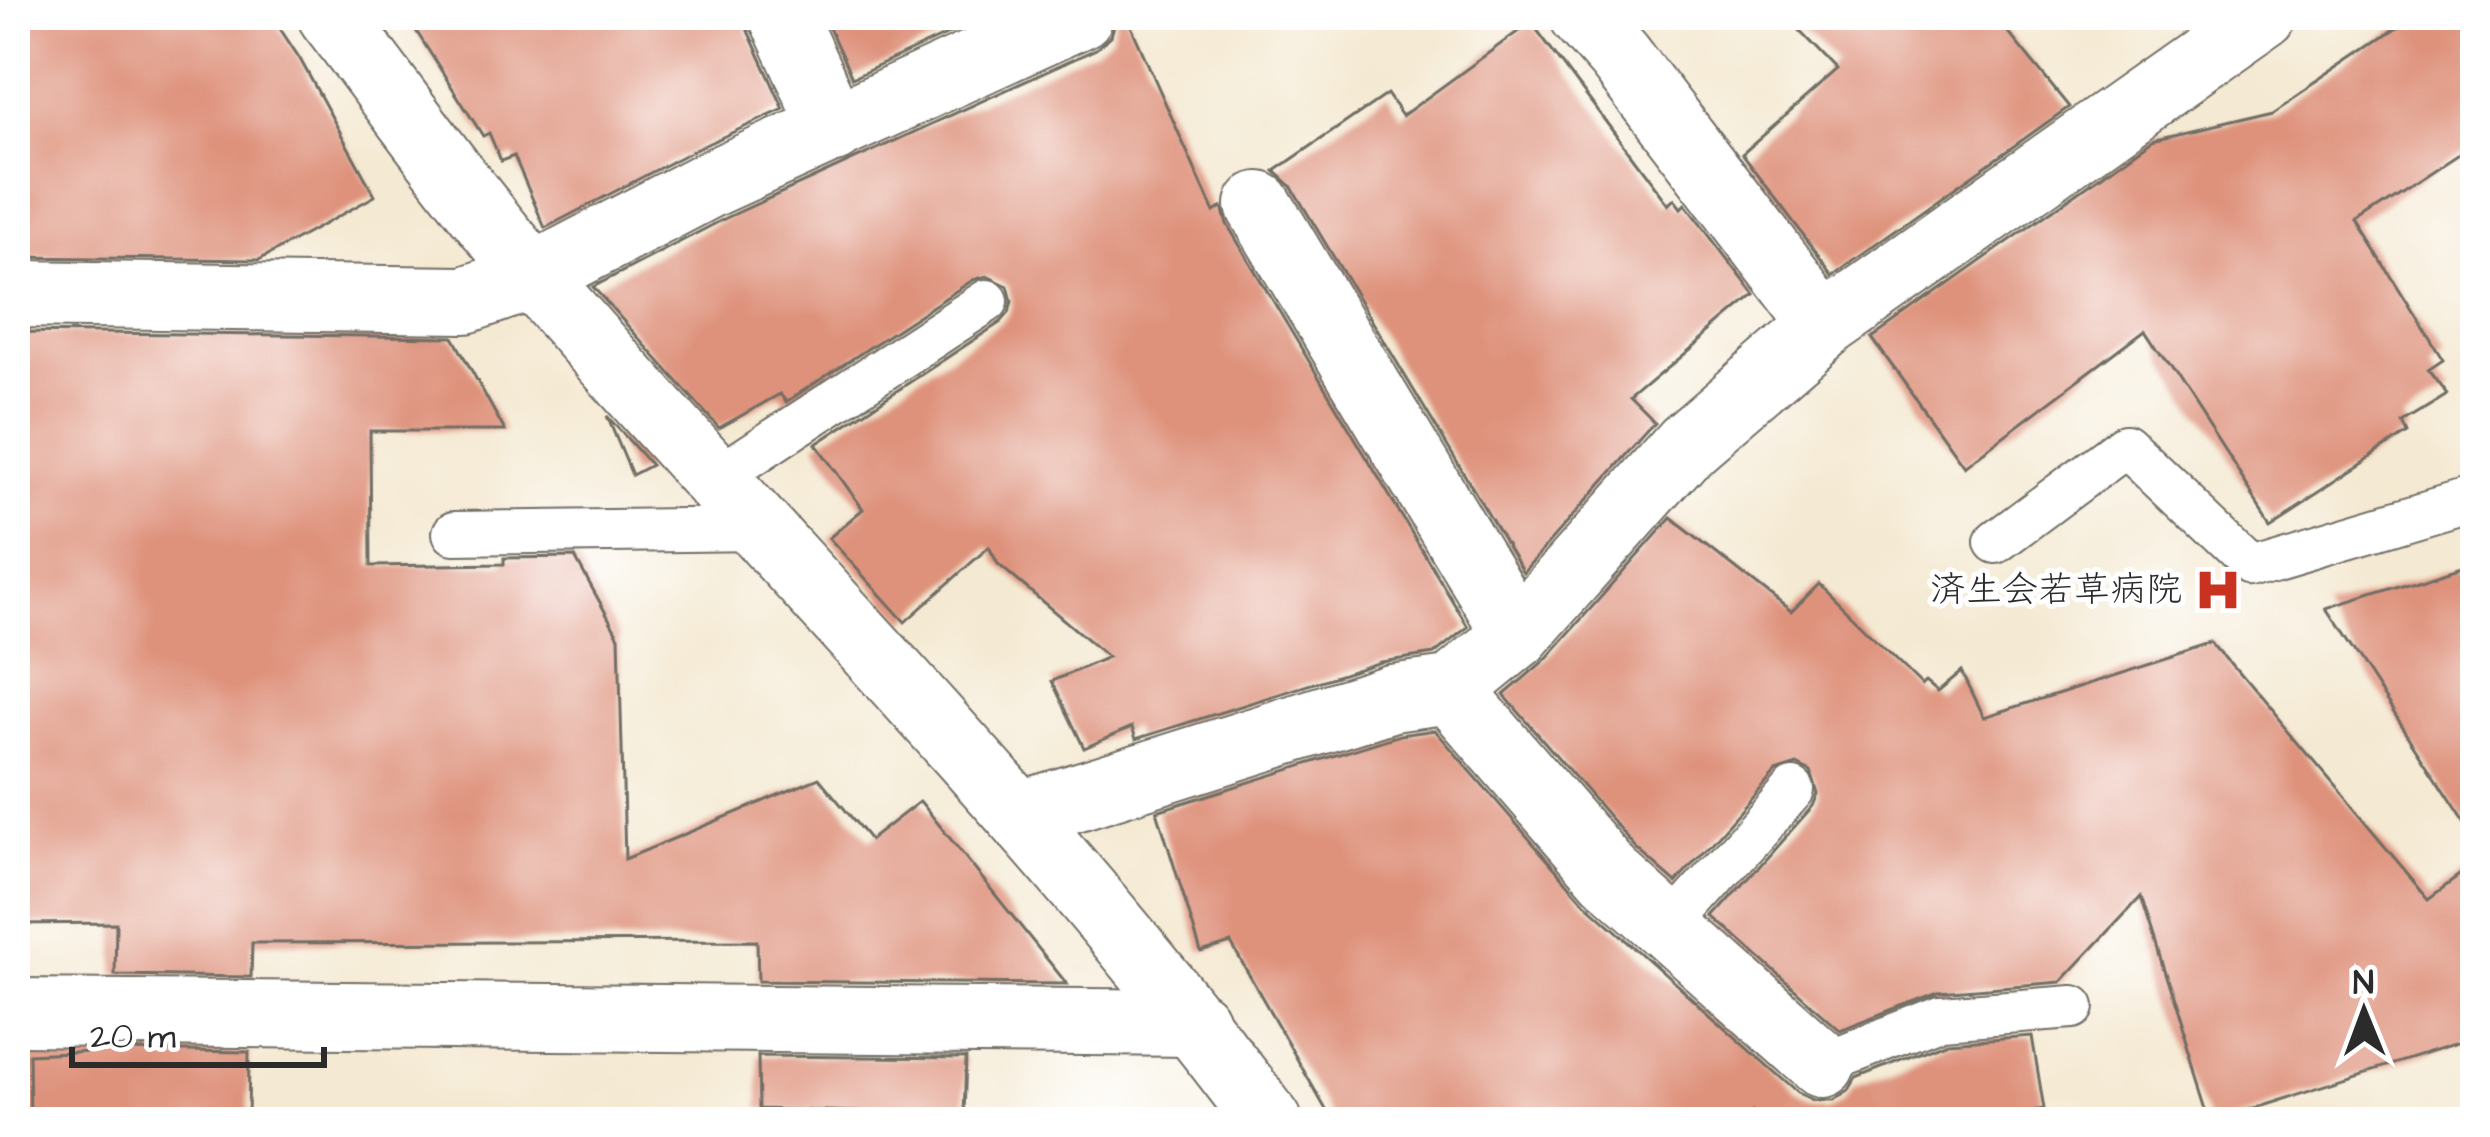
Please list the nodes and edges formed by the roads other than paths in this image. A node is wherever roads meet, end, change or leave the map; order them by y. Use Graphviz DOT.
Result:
graph roads {
  1 [pos="331,15"];
  2 [pos="782,15"];
  3 [pos="1080,15"];
  4 [pos="1583,15"];
  5 [pos="2264,15"];
  6 [pos="834,129"];
  7 [pos="1259,205"];
  8 [pos="534,276"];
  9 [pos="15,294"];
  10 [pos="987,301"];
  11 [pos="1825,325"];
  12 [pos="716,479"];
  13 [pos="2475,498"];
  14 [pos="761,529"];
  15 [pos="454,532"];
  16 [pos="1996,542"];
  17 [pos="1516,635"];
  18 [pos="1450,691"];
  19 [pos="1793,790"];
  20 [pos="1020,815"];
  21 [pos="1669,929"];
  22 [pos="2073,1007"];
  23 [pos="15,1012"];
  24 [pos="1196,1023"];
  25 [pos="1822,1064"];
  26 [pos="1269,1122"];
  1 -- 8 [label="street"];
  2 -- 6 [label="street"];
  3 -- 6 [label="street"];
  4 -- 11 [label="street"];
  5 -- 11 [label="street"];
  6 -- 8 [label="street"];
  7 -- 17 [label="street"];
  8 -- 9 [label="street"];
  8 -- 12 [label="street"];
  10 -- 12 [label="lane"];
  11 -- 17 [label="street"];
  12 -- 14 [label="street"];
  13 -- 16 [label="lane"];
  14 -- 15 [label="lane"];
  14 -- 20 [label="street"];
  17 -- 18 [label="street"];
  18 -- 20 [label="street"];
  18 -- 21 [label="street"];
  19 -- 21 [label="lane"];
  20 -- 24 [label="street"];
  21 -- 25 [label="street"];
  22 -- 25 [label="lane"];
  23 -- 24 [label="street"];
  24 -- 26 [label="street"];
}
